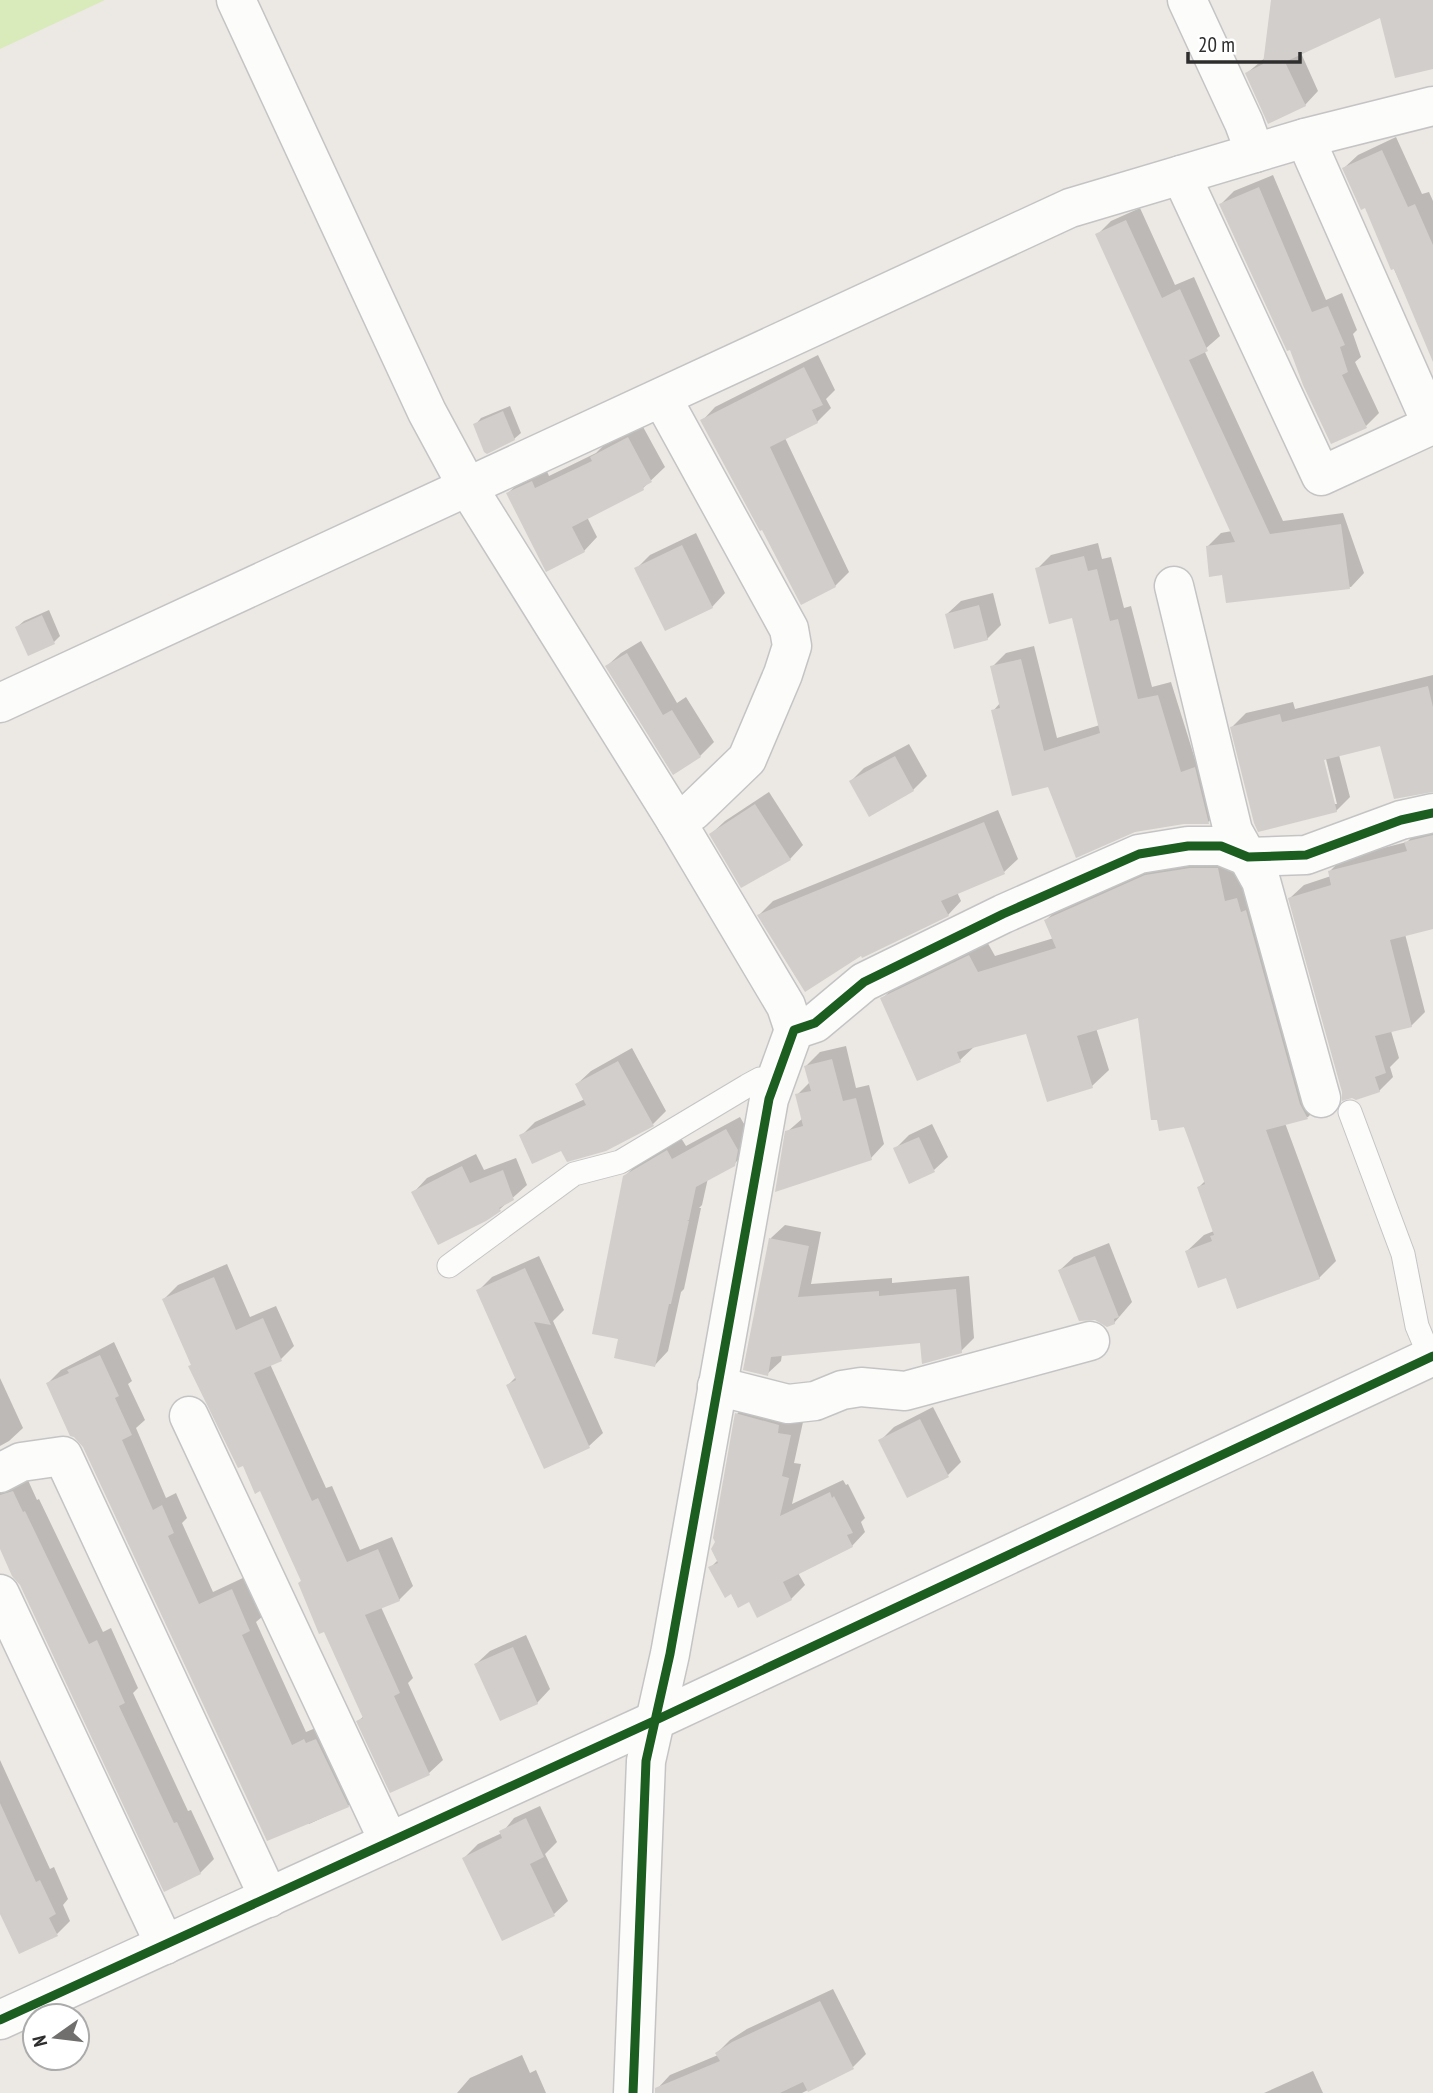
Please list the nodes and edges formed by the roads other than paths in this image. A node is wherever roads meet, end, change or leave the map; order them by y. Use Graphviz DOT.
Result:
graph roads {
  1 [pos="236,0"];
  2 [pos="1187,0"];
  3 [pos="1433,106"];
  4 [pos="1305,138"];
  5 [pos="1255,153"];
  6 [pos="1181,175"];
  7 [pos="662,398"];
  8 [pos="467,486"];
  9 [pos="1174,586"];
  10 [pos="0,703"];
  11 [pos="1433,813"];
  12 [pos="676,821"];
  13 [pos="1248,857"];
  14 [pos="794,1030"];
  15 [pos="776,1079"];
  16 [pos="1336,1105"];
  17 [pos="449,1266"];
  18 [pos="1090,1341"];
  19 [pos="1432,1359"];
  20 [pos="718,1386"];
  21 [pos="189,1416"];
  22 [pos="0,1473"];
  23 [pos="0,1594"];
  24 [pos="656,1720"];
  25 [pos="389,1842"];
  26 [pos="269,1898"];
  27 [pos="165,1945"];
  28 [pos="0,2020"];
  29 [pos="633,2093"];
  1 -- 8 [label="street"];
  2 -- 5 [label="street"];
  3 -- 4 [label="street"];
  4 -- 5 [label="street"];
  4 -- 6 [label="street"];
  5 -- 6 [label="street"];
  6 -- 7 [label="street"];
  7 -- 8 [label="street"];
  7 -- 12 [label="street"];
  8 -- 10 [label="street"];
  8 -- 12 [label="street"];
  9 -- 13 [label="street"];
  11 -- 13 [label="street"];
  12 -- 14 [label="street"];
  13 -- 14 [label="street"];
  13 -- 16 [label="street"];
  14 -- 15 [label="street"];
  15 -- 17 [label="lane"];
  15 -- 20 [label="street"];
  16 -- 19 [label="lane"];
  18 -- 20 [label="street"];
  19 -- 24 [label="street"];
  20 -- 24 [label="street"];
  21 -- 25 [label="street"];
  22 -- 26 [label="street"];
  23 -- 27 [label="street"];
  24 -- 25 [label="street"];
  24 -- 29 [label="street"];
  25 -- 26 [label="street"];
  26 -- 27 [label="street"];
  27 -- 28 [label="street"];
}
